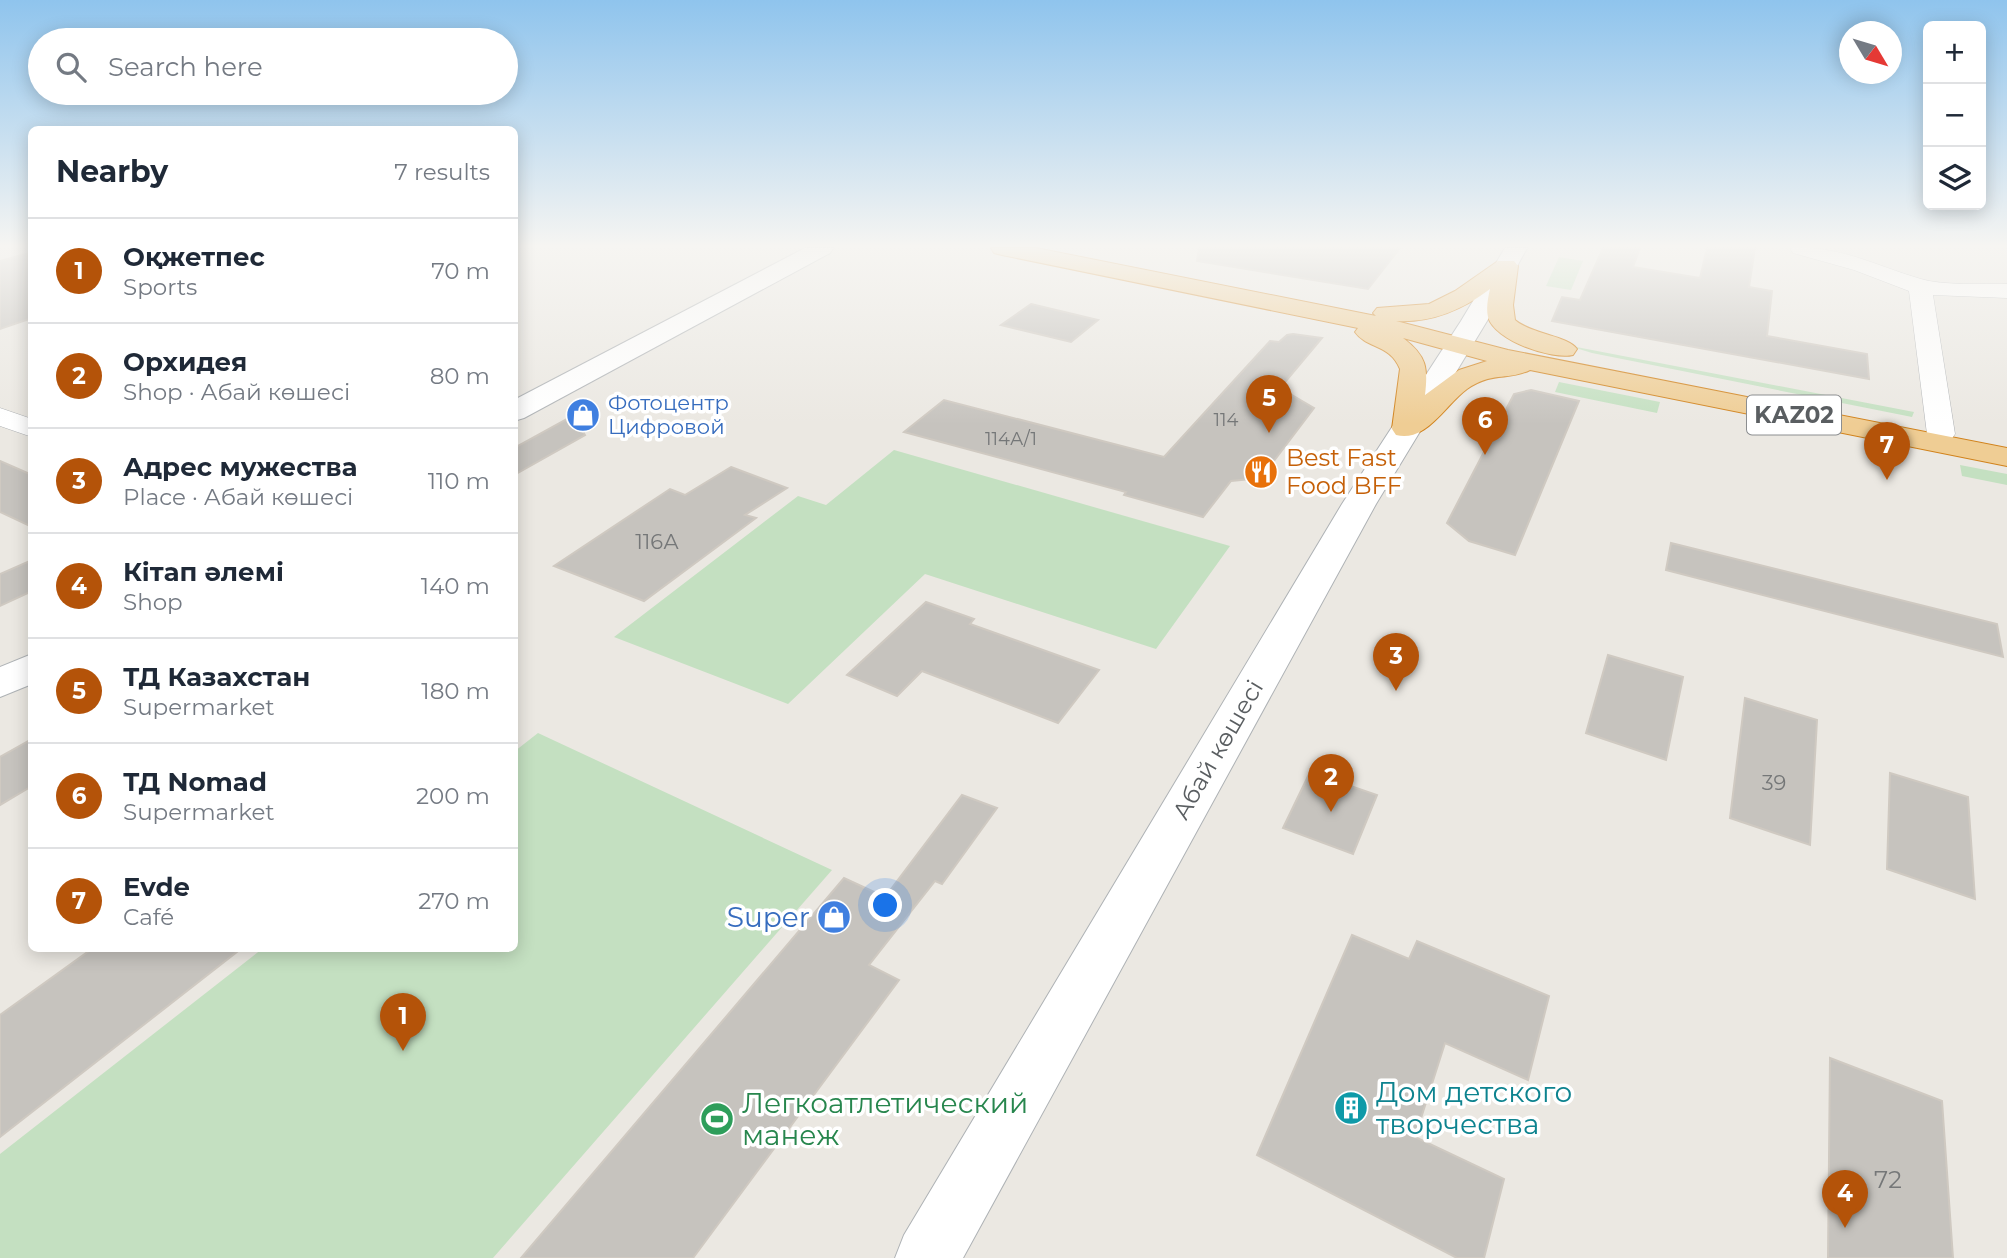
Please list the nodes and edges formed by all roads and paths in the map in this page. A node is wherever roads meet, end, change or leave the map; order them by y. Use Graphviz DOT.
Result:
graph roads {
  1 [pos="712,307"];
  2 [pos="1278,307"];
  3 [pos="1293,307"];
  4 [pos="1341,307"];
  5 [pos="1447,307"];
  6 [pos="1480,307"];
  7 [pos="1503,307"];
  8 [pos="1921,307"];
  9 [pos="1458,343"];
  10 [pos="1689,389"];
  11 [pos="518,410"];
  12 [pos="0,416"];
  13 [pos="28,427"];
  14 [pos="1407,429"];
  15 [pos="1926,436"];
  16 [pos="2007,447"];
  17 [pos="2007,457"];
  18 [pos="28,669"];
  19 [pos="0,684"];
  20 [pos="927,1258"];
  1 -- 11 [label="main road"];
  2 -- 14 [label="highway"];
  3 -- 9 [label="highway"];
  4 -- 5 [label="highway"];
  6 -- 9 [label="main road, Абай көшесі"];
  7 -- 10 [label="highway"];
  8 -- 15 [label="street"];
  9 -- 10 [label="highway"];
  9 -- 14 [label="main road, Абай көшесі"];
  10 -- 14 [label="highway"];
  10 -- 15 [label="highway, KАZ02"];
  12 -- 13 [label="street"];
  14 -- 20 [label="main road, Абай көшесі"];
  15 -- 16 [label="highway"];
  15 -- 17 [label="highway"];
  18 -- 19 [label="main road"];
}
